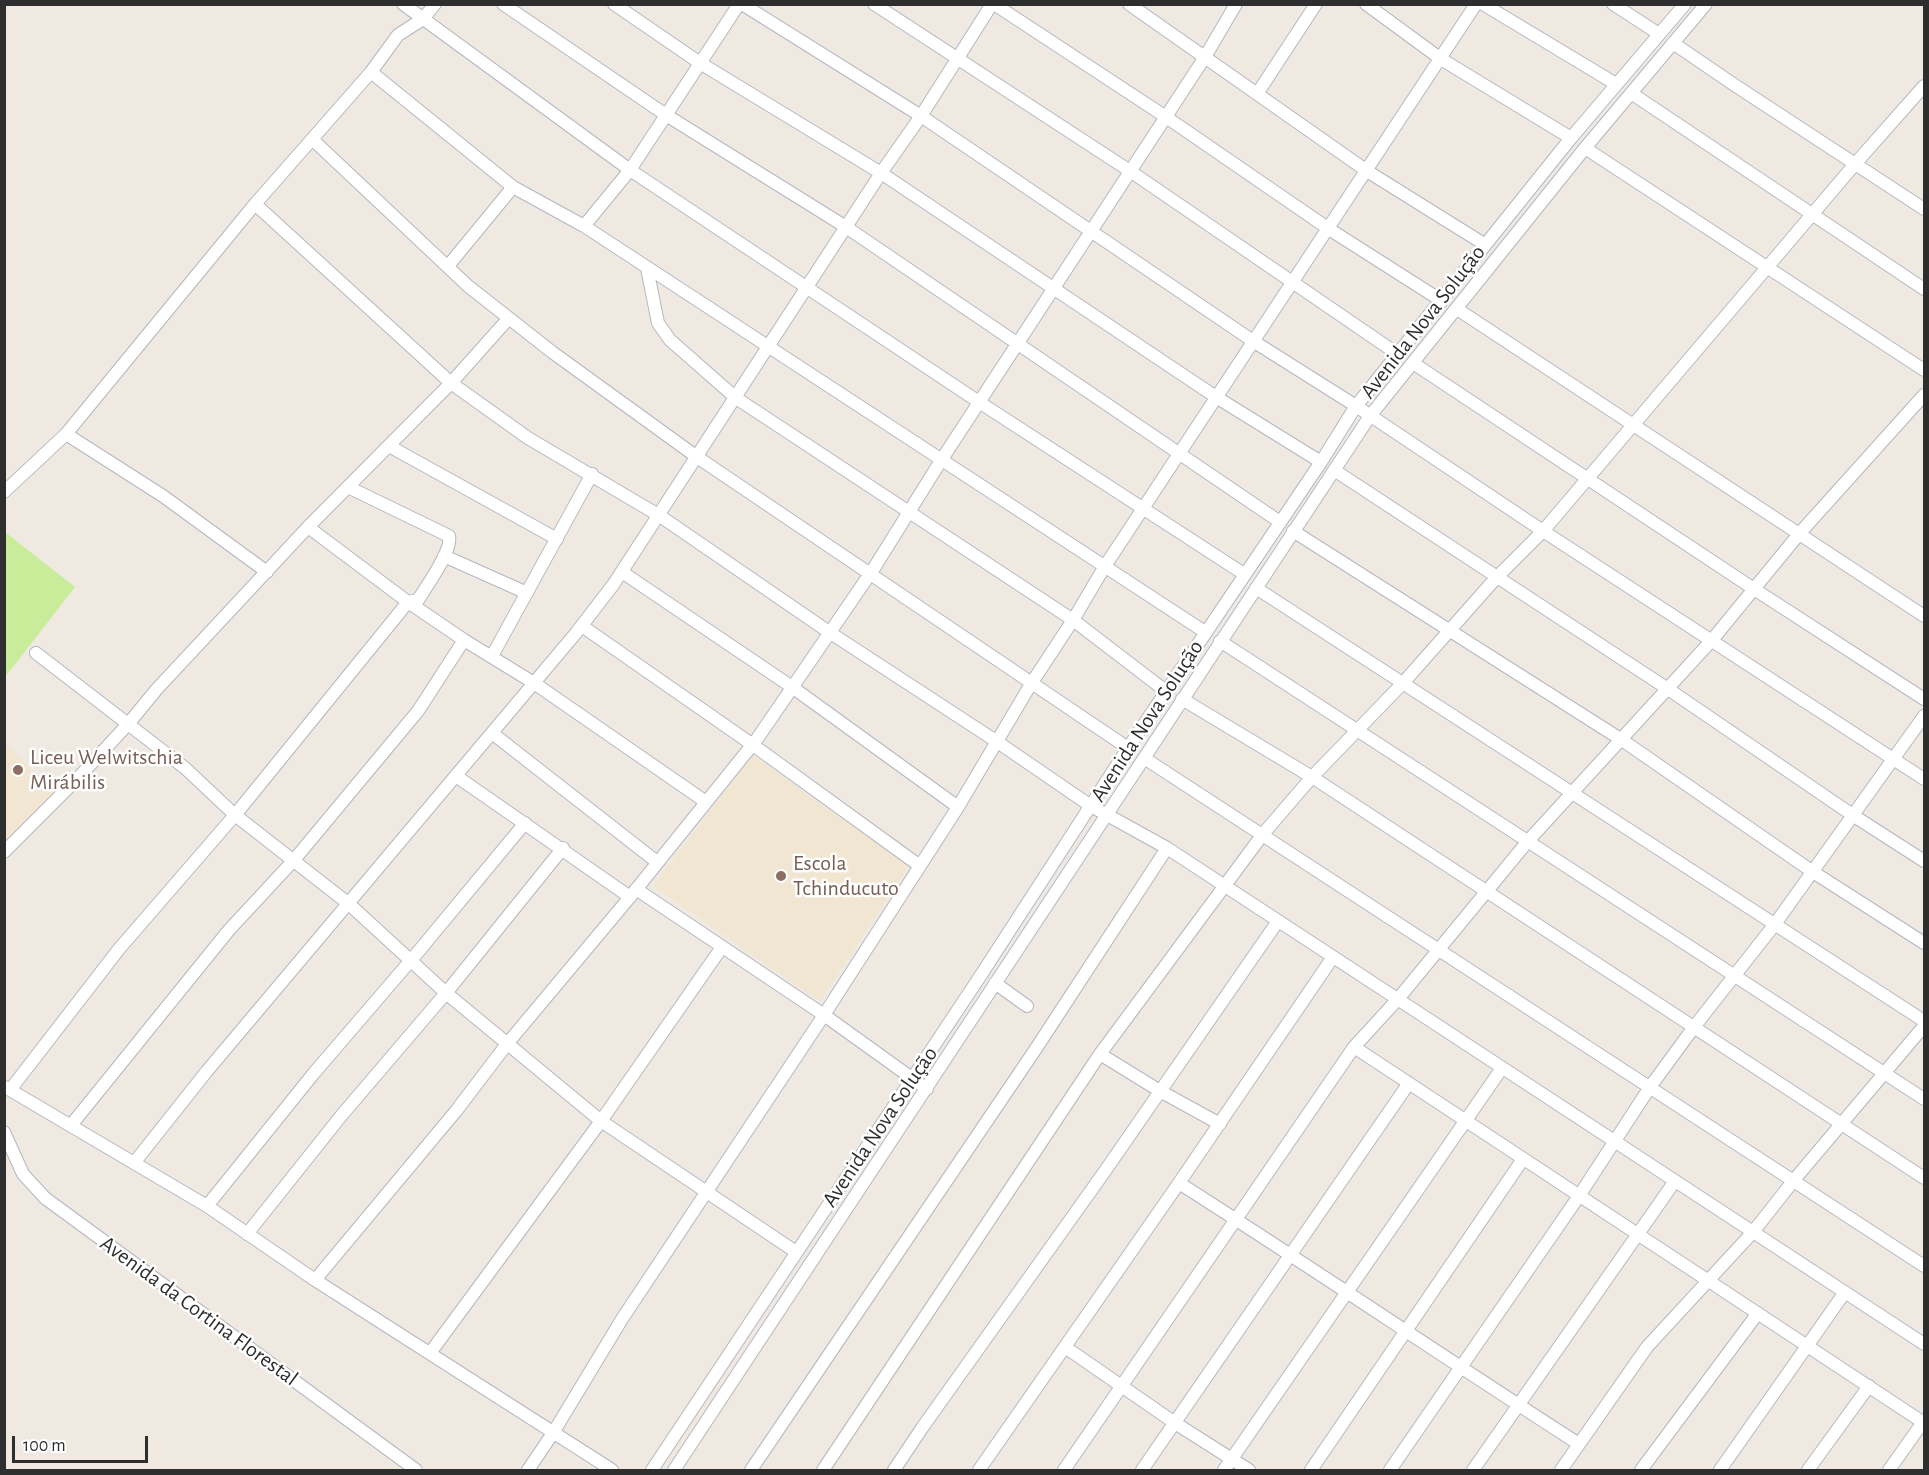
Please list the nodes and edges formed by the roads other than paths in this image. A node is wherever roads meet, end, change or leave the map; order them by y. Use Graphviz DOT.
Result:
graph roads {
  1 [pos="403,4"];
  2 [pos="435,4"];
  3 [pos="503,4"];
  4 [pos="614,4"];
  5 [pos="740,4"];
  6 [pos="874,4"];
  7 [pos="993,4"];
  8 [pos="1129,4"];
  9 [pos="1236,4"];
  10 [pos="1316,4"];
  11 [pos="1366,4"];
  12 [pos="1476,4"];
  13 [pos="1483,4"];
  14 [pos="1613,4"];
  15 [pos="1685,4"];
  16 [pos="1706,4"];
  17 [pos="423,19"];
  18 [pos="1659,34"];
  19 [pos="1672,43"];
  20 [pos="1205,57"];
  21 [pos="957,59"];
  22 [pos="1441,59"];
  23 [pos="700,63"];
  24 [pos="371,72"];
  25 [pos="1616,84"];
  26 [pos="1924,86"];
  27 [pos="1631,93"];
  28 [pos="1257,94"];
  29 [pos="666,115"];
  30 [pos="921,116"];
  31 [pos="1166,117"];
  32 [pos="312,138"];
  33 [pos="1571,138"];
  34 [pos="1585,148"];
  35 [pos="1856,164"];
  36 [pos="630,170"];
  37 [pos="1130,171"];
  38 [pos="1367,171"];
  39 [pos="881,173"];
  40 [pos="513,188"];
  41 [pos="255,204"];
  42 [pos="1924,209"];
  43 [pos="1813,214"];
  44 [pos="584,226"];
  45 [pos="846,227"];
  46 [pos="1329,229"];
  47 [pos="1090,231"];
  48 [pos="1485,244"];
  49 [pos="448,266"];
  50 [pos="647,267"];
  51 [pos="1768,267"];
  52 [pos="1293,282"];
  53 [pos="808,287"];
  54 [pos="1053,288"];
  55 [pos="1924,289"];
  56 [pos="1442,301"];
  57 [pos="1457,309"];
  58 [pos="509,318"];
  59 [pos="1253,341"];
  60 [pos="1017,345"];
  61 [pos="769,347"];
  62 [pos="1399,355"];
  63 [pos="1413,363"];
  64 [pos="1924,370"];
  65 [pos="452,383"];
  66 [pos="1924,395"];
  67 [pos="1216,397"];
  68 [pos="736,398"];
  69 [pos="980,402"];
  70 [pos="1356,406"];
  71 [pos="1370,416"];
  72 [pos="1634,426"];
  73 [pos="66,434"];
  74 [pos="389,446"];
  75 [pos="1179,454"];
  76 [pos="697,457"];
  77 [pos="942,459"];
  78 [pos="1320,462"];
  79 [pos="1334,470"];
  80 [pos="592,474"];
  81 [pos="1587,479"];
  82 [pos="348,487"];
  83 [pos="4,492"];
  84 [pos="1144,509"];
  85 [pos="909,512"];
  86 [pos="660,516"];
  87 [pos="1280,522"];
  88 [pos="308,527"];
  89 [pos="1293,531"];
  90 [pos="1543,531"];
  91 [pos="1799,534"];
  92 [pos="557,539"];
  93 [pos="444,556"];
  94 [pos="1106,566"];
  95 [pos="267,572"];
  96 [pos="622,572"];
  97 [pos="1244,574"];
  98 [pos="869,575"];
  99 [pos="1496,578"];
  100 [pos="1256,588"];
  101 [pos="1754,589"];
  102 [pos="526,593"];
  103 [pos="408,602"];
  104 [pos="1924,616"];
  105 [pos="1073,620"];
  106 [pos="582,626"];
  107 [pos="1451,631"];
  108 [pos="829,632"];
  109 [pos="1205,632"];
  110 [pos="464,640"];
  111 [pos="1712,640"];
  112 [pos="1220,641"];
  113 [pos="36,653"];
  114 [pos="492,656"];
  115 [pos="534,683"];
  116 [pos="1403,683"];
  117 [pos="1031,684"];
  118 [pos="792,687"];
  119 [pos="1668,689"];
  120 [pos="1167,692"];
  121 [pos="1182,699"];
  122 [pos="1924,699"];
  123 [pos="1924,716"];
  124 [pos="129,723"];
  125 [pos="1358,730"];
  126 [pos="492,734"];
  127 [pos="1622,740"];
  128 [pos="996,741"];
  129 [pos="753,745"];
  130 [pos="1128,748"];
  131 [pos="1144,758"];
  132 [pos="1893,759"];
  133 [pos="456,776"];
  134 [pos="1312,777"];
  135 [pos="1924,779"];
  136 [pos="1573,793"];
  137 [pos="706,802"];
  138 [pos="1091,806"];
  139 [pos="958,807"];
  140 [pos="235,815"];
  141 [pos="1107,815"];
  142 [pos="1854,816"];
  143 [pos="525,823"];
  144 [pos="1263,834"];
  145 [pos="1528,841"];
  146 [pos="563,848"];
  147 [pos="1167,848"];
  148 [pos="4,852"];
  149 [pos="294,860"];
  150 [pos="1924,861"];
  151 [pos="657,862"];
  152 [pos="920,866"];
  153 [pos="1813,872"];
  154 [pos="1224,886"];
  155 [pos="1487,891"];
  156 [pos="633,893"];
  157 [pos="349,904"];
  158 [pos="1278,921"];
  159 [pos="1775,924"];
  160 [pos="1924,943"];
  161 [pos="722,947"];
  162 [pos="1439,950"];
  163 [pos="1333,957"];
  164 [pos="411,960"];
  165 [pos="1735,976"];
  166 [pos="995,983"];
  167 [pos="446,993"];
  168 [pos="1398,999"];
  169 [pos="1027,1006"];
  170 [pos="824,1015"];
  171 [pos="1924,1021"];
  172 [pos="1924,1026"];
  173 [pos="1694,1027"];
  174 [pos="507,1044"];
  175 [pos="1354,1047"];
  176 [pos="1100,1054"];
  177 [pos="1502,1068"];
  178 [pos="1885,1073"];
  179 [pos="912,1079"];
  180 [pos="1409,1083"];
  181 [pos="1650,1087"];
  182 [pos="7,1088"];
  183 [pos="927,1089"];
  184 [pos="1160,1091"];
  185 [pos="1924,1099"];
  186 [pos="601,1121"];
  187 [pos="1466,1121"];
  188 [pos="72,1124"];
  189 [pos="1220,1124"];
  190 [pos="1842,1124"];
  191 [pos="4,1132"];
  192 [pos="1614,1141"];
  193 [pos="1523,1159"];
  194 [pos="134,1163"];
  195 [pos="1924,1178"];
  196 [pos="1794,1180"];
  197 [pos="1675,1181"];
  198 [pos="1179,1184"];
  199 [pos="708,1191"];
  200 [pos="1579,1196"];
  201 [pos="207,1206"];
  202 [pos="1235,1219"];
  203 [pos="1754,1232"];
  204 [pos="247,1234"];
  205 [pos="1638,1234"];
  206 [pos="796,1252"];
  207 [pos="1291,1256"];
  208 [pos="1924,1266"];
  209 [pos="315,1280"];
  210 [pos="1709,1281"];
  211 [pos="1348,1292"];
  212 [pos="1845,1292"];
  213 [pos="1758,1313"];
  214 [pos="1406,1330"];
  215 [pos="1924,1344"];
  216 [pos="1808,1346"];
  217 [pos="1065,1347"];
  218 [pos="430,1353"];
  219 [pos="1460,1368"];
  220 [pos="1121,1386"];
  221 [pos="1869,1386"];
  222 [pos="1519,1405"];
  223 [pos="1924,1422"];
  224 [pos="1174,1423"];
  225 [pos="553,1433"];
  226 [pos="1579,1444"];
  227 [pos="1232,1459"];
  228 [pos="416,1470"];
  229 [pos="528,1470"];
  230 [pos="612,1470"];
  231 [pos="652,1470"];
  232 [pos="674,1470"];
  233 [pos="751,1470"];
  234 [pos="822,1470"];
  235 [pos="894,1470"];
  236 [pos="979,1470"];
  237 [pos="1064,1470"];
  238 [pos="1142,1470"];
  239 [pos="1224,1470"];
  240 [pos="1249,1470"];
  241 [pos="1311,1470"];
  242 [pos="1390,1470"];
  243 [pos="1473,1470"];
  244 [pos="1561,1470"];
  245 [pos="1641,1470"];
  246 [pos="1720,1470"];
  247 [pos="1808,1470"];
  248 [pos="1889,1470"];
  1 -- 17 [label="street"];
  2 -- 17 [label="street"];
  3 -- 29 [label="street"];
  4 -- 23 [label="street"];
  5 -- 23 [label="street"];
  5 -- 30 [label="street"];
  6 -- 21 [label="street"];
  7 -- 21 [label="street"];
  7 -- 31 [label="street"];
  8 -- 20 [label="street"];
  9 -- 20 [label="street"];
  10 -- 28 [label="street"];
  11 -- 22 [label="street"];
  12 -- 22 [label="street"];
  13 -- 25 [label="street"];
  14 -- 18 [label="street"];
  15 -- 18 [label="street, Avenida Nova Solução"];
  16 -- 19 [label="street, Avenida Nova Solução"];
  17 -- 24 [label="street"];
  17 -- 36 [label="street"];
  18 -- 25 [label="street, Avenida Nova Solução"];
  19 -- 27 [label="street, Avenida Nova Solução"];
  19 -- 35 [label="street"];
  20 -- 28 [label="street"];
  20 -- 31 [label="street"];
  21 -- 30 [label="street"];
  21 -- 37 [label="street"];
  22 -- 33 [label="street"];
  22 -- 38 [label="street"];
  23 -- 29 [label="street"];
  23 -- 39 [label="street"];
  24 -- 32 [label="street"];
  24 -- 40 [label="street"];
  25 -- 33 [label="street, Avenida Nova Solução"];
  26 -- 35 [label="street"];
  27 -- 34 [label="street, Avenida Nova Solução"];
  27 -- 43 [label="street"];
  28 -- 38 [label="street"];
  29 -- 36 [label="street"];
  29 -- 45 [label="street"];
  30 -- 39 [label="street"];
  30 -- 47 [label="street"];
  31 -- 37 [label="street"];
  31 -- 46 [label="street"];
  32 -- 41 [label="street"];
  32 -- 49 [label="street"];
  33 -- 48 [label="street, Avenida Nova Solução"];
  34 -- 51 [label="street"];
  34 -- 57 [label="street, Avenida Nova Solução"];
  35 -- 42 [label="street"];
  35 -- 43 [label="street"];
  36 -- 44 [label="street"];
  36 -- 53 [label="street"];
  37 -- 47 [label="street"];
  37 -- 52 [label="street"];
  38 -- 46 [label="street"];
  38 -- 48 [label="street"];
  39 -- 45 [label="street"];
  39 -- 54 [label="street"];
  40 -- 44 [label="street"];
  40 -- 49 [label="street"];
  41 -- 65 [label="street"];
  41 -- 73 [label="street"];
  43 -- 51 [label="street"];
  43 -- 55 [label="street"];
  44 -- 50 [label="street"];
  45 -- 53 [label="street"];
  45 -- 60 [label="street"];
  46 -- 52 [label="street"];
  46 -- 56 [label="street"];
  47 -- 54 [label="street"];
  47 -- 59 [label="street"];
  48 -- 56 [label="street, Avenida Nova Solução"];
  49 -- 58 [label="street"];
  50 -- 61 [label="street"];
  50 -- 68 [label="street"];
  51 -- 64 [label="street"];
  51 -- 72 [label="street"];
  52 -- 59 [label="street"];
  52 -- 62 [label="street"];
  53 -- 61 [label="street"];
  53 -- 69 [label="street"];
  54 -- 60 [label="street"];
  54 -- 67 [label="street"];
  56 -- 62 [label="street, Avenida Nova Solução"];
  57 -- 63 [label="street, Avenida Nova Solução"];
  57 -- 72 [label="street"];
  58 -- 65 [label="street"];
  58 -- 76 [label="street"];
  59 -- 67 [label="street"];
  59 -- 70 [label="street"];
  60 -- 69 [label="street"];
  60 -- 75 [label="street"];
  61 -- 68 [label="street"];
  61 -- 77 [label="street"];
  62 -- 70 [label="street, Avenida Nova Solução"];
  63 -- 71 [label="street, Avenida Nova Solução"];
  63 -- 81 [label="street"];
  65 -- 74 [label="street"];
  65 -- 80 [label="street"];
  66 -- 91 [label="street"];
  67 -- 75 [label="street"];
  67 -- 78 [label="street"];
  68 -- 76 [label="street"];
  68 -- 85 [label="street"];
  69 -- 77 [label="street"];
  69 -- 84 [label="street"];
  70 -- 71 [label="street"];
  70 -- 78 [label="street, Avenida Nova Solução"];
  71 -- 79 [label="street, Avenida Nova Solução"];
  71 -- 90 [label="street"];
  72 -- 81 [label="street"];
  72 -- 91 [label="street"];
  73 -- 83 [label="street"];
  73 -- 95 [label="street"];
  74 -- 82 [label="street"];
  74 -- 92 [label="street"];
  75 -- 84 [label="street"];
  75 -- 87 [label="street"];
  76 -- 86 [label="street"];
  76 -- 98 [label="street"];
  77 -- 85 [label="street"];
  77 -- 94 [label="street"];
  78 -- 87 [label="street, Avenida Nova Solução"];
  79 -- 89 [label="street, Avenida Nova Solução"];
  79 -- 99 [label="street"];
  80 -- 86 [label="street"];
  80 -- 92 [label="street"];
  81 -- 90 [label="street"];
  81 -- 101 [label="street"];
  82 -- 88 [label="street"];
  82 -- 93 [label="street"];
  84 -- 94 [label="street"];
  84 -- 97 [label="street"];
  85 -- 98 [label="street"];
  85 -- 105 [label="street"];
  86 -- 96 [label="street"];
  86 -- 108 [label="street"];
  87 -- 97 [label="street, Avenida Nova Solução"];
  88 -- 95 [label="street"];
  88 -- 103 [label="street"];
  89 -- 100 [label="street, Avenida Nova Solução"];
  89 -- 107 [label="street"];
  90 -- 99 [label="street"];
  90 -- 111 [label="street"];
  91 -- 101 [label="street"];
  91 -- 104 [label="street"];
  92 -- 102 [label="street"];
  93 -- 102 [label="street"];
  93 -- 103 [label="street"];
  94 -- 105 [label="street"];
  94 -- 109 [label="street"];
  95 -- 124 [label="street"];
  96 -- 106 [label="street"];
  96 -- 118 [label="street"];
  97 -- 109 [label="street, Avenida Nova Solução"];
  98 -- 108 [label="street"];
  98 -- 117 [label="street"];
  99 -- 107 [label="street"];
  99 -- 119 [label="street"];
  100 -- 112 [label="street, Avenida Nova Solução"];
  100 -- 116 [label="street"];
  101 -- 111 [label="street"];
  101 -- 122 [label="street"];
  102 -- 114 [label="street"];
  103 -- 110 [label="street"];
  103 -- 140 [label="street"];
  105 -- 117 [label="street"];
  105 -- 120 [label="street"];
  106 -- 115 [label="street"];
  106 -- 129 [label="street"];
  107 -- 116 [label="street"];
  107 -- 127 [label="street"];
  108 -- 118 [label="street"];
  108 -- 128 [label="street"];
  109 -- 120 [label="street, Avenida Nova Solução"];
  110 -- 114 [label="street"];
  110 -- 149 [label="street"];
  111 -- 119 [label="street"];
  111 -- 132 [label="street"];
  112 -- 121 [label="street, Avenida Nova Solução"];
  112 -- 125 [label="street"];
  113 -- 124 [label="street"];
  114 -- 115 [label="street"];
  115 -- 126 [label="street"];
  115 -- 137 [label="street"];
  116 -- 125 [label="street"];
  116 -- 136 [label="street"];
  117 -- 128 [label="street"];
  117 -- 130 [label="street"];
  118 -- 129 [label="street"];
  118 -- 139 [label="street"];
  119 -- 127 [label="street"];
  119 -- 142 [label="street"];
  120 -- 130 [label="street, Avenida Nova Solução"];
  121 -- 131 [label="street, Avenida Nova Solução"];
  121 -- 134 [label="street"];
  123 -- 132 [label="street"];
  124 -- 140 [label="street"];
  124 -- 148 [label="street"];
  125 -- 134 [label="street"];
  125 -- 145 [label="street"];
  126 -- 133 [label="street"];
  126 -- 151 [label="street"];
  127 -- 136 [label="street"];
  127 -- 153 [label="street"];
  128 -- 138 [label="street"];
  128 -- 139 [label="street"];
  129 -- 137 [label="street"];
  129 -- 152 [label="street"];
  130 -- 138 [label="street, Avenida Nova Solução"];
  131 -- 141 [label="street, Avenida Nova Solução"];
  131 -- 144 [label="street"];
  132 -- 135 [label="street"];
  132 -- 142 [label="street"];
  133 -- 143 [label="street"];
  133 -- 157 [label="street"];
  134 -- 144 [label="street"];
  134 -- 155 [label="street"];
  136 -- 145 [label="street"];
  136 -- 159 [label="street"];
  137 -- 151 [label="street"];
  138 -- 141 [label="street"];
  138 -- 179 [label="street, Avenida Nova Solução"];
  139 -- 152 [label="street"];
  140 -- 149 [label="street"];
  140 -- 182 [label="street"];
  141 -- 147 [label="street"];
  141 -- 166 [label="street, Avenida Nova Solução"];
  142 -- 150 [label="street"];
  142 -- 153 [label="street"];
  143 -- 146 [label="street"];
  143 -- 164 [label="street"];
  144 -- 154 [label="street"];
  144 -- 162 [label="street"];
  145 -- 155 [label="street"];
  145 -- 165 [label="street"];
  146 -- 156 [label="street"];
  146 -- 167 [label="street"];
  147 -- 154 [label="street"];
  147 -- 233 [label="street"];
  149 -- 157 [label="street"];
  149 -- 188 [label="street"];
  151 -- 156 [label="street"];
  152 -- 170 [label="street"];
  153 -- 159 [label="street"];
  153 -- 160 [label="street"];
  154 -- 158 [label="street"];
  154 -- 176 [label="street"];
  155 -- 162 [label="street"];
  155 -- 173 [label="street"];
  156 -- 161 [label="street"];
  156 -- 174 [label="street"];
  157 -- 164 [label="street"];
  157 -- 194 [label="street"];
  158 -- 163 [label="street"];
  158 -- 184 [label="street"];
  159 -- 165 [label="street"];
  159 -- 171 [label="street"];
  161 -- 170 [label="street"];
  161 -- 186 [label="street"];
  162 -- 168 [label="street"];
  162 -- 181 [label="street"];
  163 -- 168 [label="street"];
  163 -- 189 [label="street"];
  164 -- 167 [label="street"];
  164 -- 201 [label="street"];
  165 -- 173 [label="street"];
  165 -- 178 [label="street"];
  166 -- 169 [label="street"];
  166 -- 183 [label="street, Avenida Nova Solução"];
  167 -- 174 [label="street"];
  167 -- 204 [label="street"];
  168 -- 175 [label="street"];
  168 -- 177 [label="street"];
  170 -- 179 [label="street"];
  170 -- 199 [label="street"];
  172 -- 178 [label="street"];
  173 -- 181 [label="street"];
  173 -- 190 [label="street"];
  174 -- 186 [label="street"];
  174 -- 209 [label="street"];
  175 -- 180 [label="street"];
  175 -- 202 [label="street"];
  176 -- 184 [label="street"];
  176 -- 234 [label="street"];
  177 -- 187 [label="street"];
  177 -- 192 [label="street"];
  178 -- 185 [label="street"];
  178 -- 190 [label="street"];
  179 -- 183 [label="street"];
  179 -- 206 [label="street, Avenida Nova Solução"];
  180 -- 187 [label="street"];
  180 -- 207 [label="street"];
  181 -- 192 [label="street"];
  181 -- 196 [label="street"];
  182 -- 188 [label="street"];
  183 -- 232 [label="street, Avenida Nova Solução"];
  184 -- 189 [label="street"];
  184 -- 235 [label="street"];
  186 -- 199 [label="street"];
  186 -- 218 [label="street"];
  187 -- 193 [label="street"];
  187 -- 211 [label="street"];
  188 -- 194 [label="street"];
  189 -- 198 [label="street"];
  190 -- 195 [label="street"];
  190 -- 196 [label="street"];
  191 -- 228 [label="street, Avenida da Cortina Florestal"];
  192 -- 197 [label="street"];
  192 -- 200 [label="street"];
  193 -- 200 [label="street"];
  193 -- 214 [label="street"];
  194 -- 201 [label="street"];
  196 -- 203 [label="street"];
  196 -- 208 [label="street"];
  197 -- 203 [label="street"];
  197 -- 205 [label="street"];
  198 -- 202 [label="street"];
  198 -- 217 [label="street"];
  199 -- 206 [label="street"];
  199 -- 225 [label="street"];
  200 -- 205 [label="street"];
  200 -- 219 [label="street"];
  201 -- 204 [label="street"];
  202 -- 207 [label="street"];
  202 -- 220 [label="street"];
  203 -- 210 [label="street"];
  203 -- 212 [label="street"];
  204 -- 209 [label="street"];
  205 -- 210 [label="street"];
  205 -- 222 [label="street"];
  206 -- 231 [label="street, Avenida Nova Solução"];
  207 -- 211 [label="street"];
  207 -- 224 [label="street"];
  209 -- 218 [label="street"];
  210 -- 213 [label="street"];
  210 -- 226 [label="street"];
  211 -- 214 [label="street"];
  211 -- 227 [label="street"];
  212 -- 215 [label="street"];
  212 -- 216 [label="street"];
  213 -- 216 [label="street"];
  213 -- 245 [label="street"];
  214 -- 219 [label="street"];
  214 -- 241 [label="street"];
  216 -- 221 [label="street"];
  216 -- 246 [label="street"];
  217 -- 220 [label="street"];
  217 -- 236 [label="street"];
  218 -- 225 [label="street"];
  219 -- 222 [label="street"];
  219 -- 242 [label="street"];
  220 -- 224 [label="street"];
  220 -- 237 [label="street"];
  221 -- 223 [label="street"];
  221 -- 247 [label="street"];
  222 -- 226 [label="street"];
  222 -- 243 [label="street"];
  223 -- 248 [label="street"];
  224 -- 227 [label="street"];
  224 -- 238 [label="street"];
  225 -- 229 [label="street"];
  225 -- 230 [label="street"];
  226 -- 244 [label="street"];
  227 -- 239 [label="street"];
  227 -- 240 [label="street"];
}
